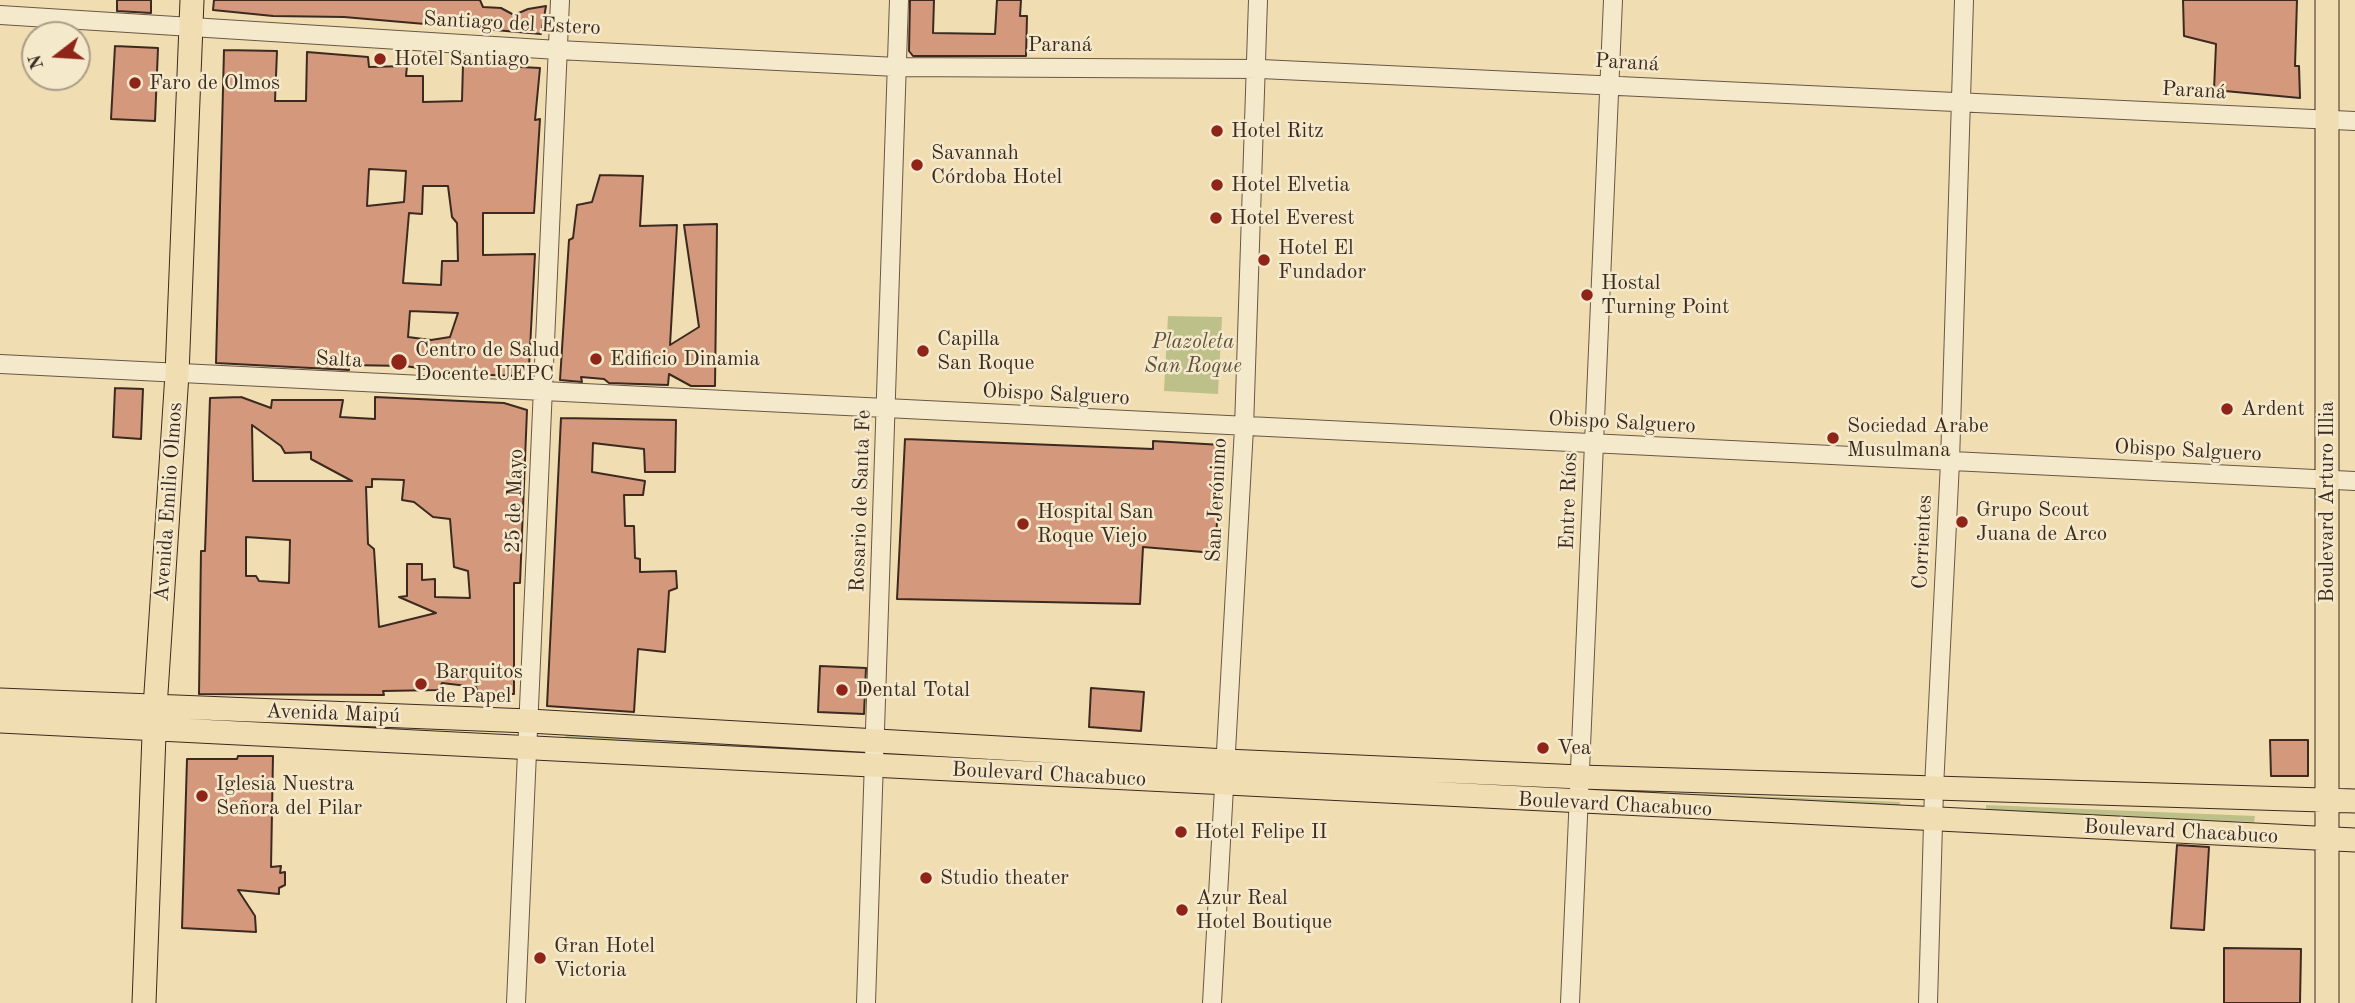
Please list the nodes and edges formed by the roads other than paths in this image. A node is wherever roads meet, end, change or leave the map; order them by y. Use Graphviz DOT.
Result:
graph roads {
  1 [pos="192,0"];
  2 [pos="560,0"];
  3 [pos="899,0"];
  4 [pos="1258,0"];
  5 [pos="1613,0"];
  6 [pos="1964,0"];
  7 [pos="2327,0"];
  8 [pos="0,15"];
  9 [pos="190,28"];
  10 [pos="558,50"];
  11 [pos="897,67"];
  12 [pos="1256,69"];
  13 [pos="1609,85"];
  14 [pos="1961,103"];
  15 [pos="2327,120"];
  16 [pos="2355,121"];
  17 [pos="0,364"];
  18 [pos="177,374"];
  19 [pos="542,393"];
  20 [pos="886,408"];
  21 [pos="1244,428"];
  22 [pos="1594,445"];
  23 [pos="1950,462"];
  24 [pos="2327,480"];
  25 [pos="2355,481"];
  26 [pos="0,700"];
  27 [pos="155,718"];
  28 [pos="529,721"];
  29 [pos="0,722"];
  30 [pos="876,741"];
  31 [pos="527,746"];
  32 [pos="1226,761"];
  33 [pos="875,765"];
  34 [pos="1580,776"];
  35 [pos="1225,785"];
  36 [pos="1934,788"];
  37 [pos="2327,800"];
  38 [pos="2355,801"];
  39 [pos="1579,803"];
  40 [pos="1933,820"];
  41 [pos="2327,839"];
  42 [pos="2355,840"];
  43 [pos="144,1003"];
  44 [pos="516,1003"];
  45 [pos="866,1003"];
  46 [pos="1212,1003"];
  47 [pos="1570,1003"];
  48 [pos="1928,1003"];
  49 [pos="2327,1003"];
  1 -- 9 [label="main road, Avenida Emilio Olmos"];
  2 -- 10 [label="street, 25 de Mayo"];
  3 -- 11 [label="street, Rosario de Santa Fe"];
  4 -- 12 [label="street, San Jerónimo"];
  5 -- 13 [label="street, Entre Ríos"];
  6 -- 14 [label="street, Corrientes"];
  7 -- 15 [label="main road, Boulevard Arturo Illia"];
  8 -- 9 [label="street, Santiago del Estero"];
  9 -- 10 [label="street, Santiago del Estero"];
  9 -- 18 [label="main road, Avenida Emilio Olmos"];
  10 -- 11 [label="street, Santiago del Estero"];
  10 -- 19 [label="street, 25 de Mayo"];
  11 -- 12 [label="street, Paraná"];
  11 -- 20 [label="street, Rosario de Santa Fe"];
  12 -- 13 [label="street, Paraná"];
  12 -- 21 [label="street, San Jerónimo"];
  13 -- 14 [label="street, Paraná"];
  13 -- 22 [label="street, Entre Ríos"];
  14 -- 15 [label="street, Paraná"];
  14 -- 23 [label="street, Corrientes"];
  15 -- 16 [label="street, Paraná"];
  15 -- 24 [label="main road, Boulevard Arturo Illia"];
  17 -- 18 [label="street, Salta"];
  18 -- 19 [label="street, Salta"];
  18 -- 27 [label="main road, Avenida Emilio Olmos"];
  19 -- 20 [label="street, Salta"];
  19 -- 28 [label="street, 25 de Mayo"];
  20 -- 21 [label="street, Obispo Salguero"];
  20 -- 30 [label="street, Rosario de Santa Fe"];
  21 -- 22 [label="street, Obispo Salguero"];
  21 -- 32 [label="street, San Jerónimo"];
  22 -- 23 [label="street, Obispo Salguero"];
  22 -- 34 [label="street, Entre Ríos"];
  23 -- 24 [label="street, Obispo Salguero"];
  23 -- 36 [label="street, Corrientes"];
  24 -- 25 [label="street, Obispo Salguero"];
  24 -- 37 [label="main road, Boulevard Arturo Illia"];
  26 -- 27 [label="main road, Avenida Maipú"];
  27 -- 28 [label="main road, Avenida Maipú"];
  27 -- 29 [label="main road, Avenida Maipú"];
  27 -- 31 [label="main road, Avenida Maipú"];
  27 -- 43 [label="main road, Avenida Emilio Olmos"];
  28 -- 30 [label="main road, Avenida Maipú"];
  28 -- 31 [label="street, 25 de Mayo"];
  30 -- 32 [label="main road, Boulevard Chacabuco"];
  30 -- 33 [label="street, Rosario de Santa Fe"];
  31 -- 33 [label="main road, Avenida Maipú"];
  31 -- 44 [label="street, 25 de Mayo"];
  32 -- 34 [label="main road, Boulevard Chacabuco"];
  32 -- 35 [label="street, San Jerónimo"];
  33 -- 35 [label="main road, Boulevard Chacabuco"];
  33 -- 45 [label="street, Rosario de Santa Fe"];
  34 -- 36 [label="main road, Boulevard Chacabuco"];
  34 -- 39 [label="street, Entre Ríos"];
  35 -- 39 [label="main road, Boulevard Chacabuco"];
  35 -- 46 [label="street, San Jerónimo"];
  36 -- 37 [label="main road, Boulevard Chacabuco"];
  36 -- 40 [label="street, Corrientes"];
  37 -- 38 [label="main road, Boulevard Chacabuco"];
  37 -- 41 [label="main road, Boulevard Arturo Illia"];
  39 -- 40 [label="main road, Boulevard Chacabuco"];
  39 -- 47 [label="street, Entre Ríos"];
  40 -- 41 [label="main road, Boulevard Chacabuco"];
  40 -- 48 [label="street, Corrientes"];
  41 -- 42 [label="main road, Boulevard Chacabuco"];
  41 -- 49 [label="main road, Boulevard Arturo Illia"];
}
